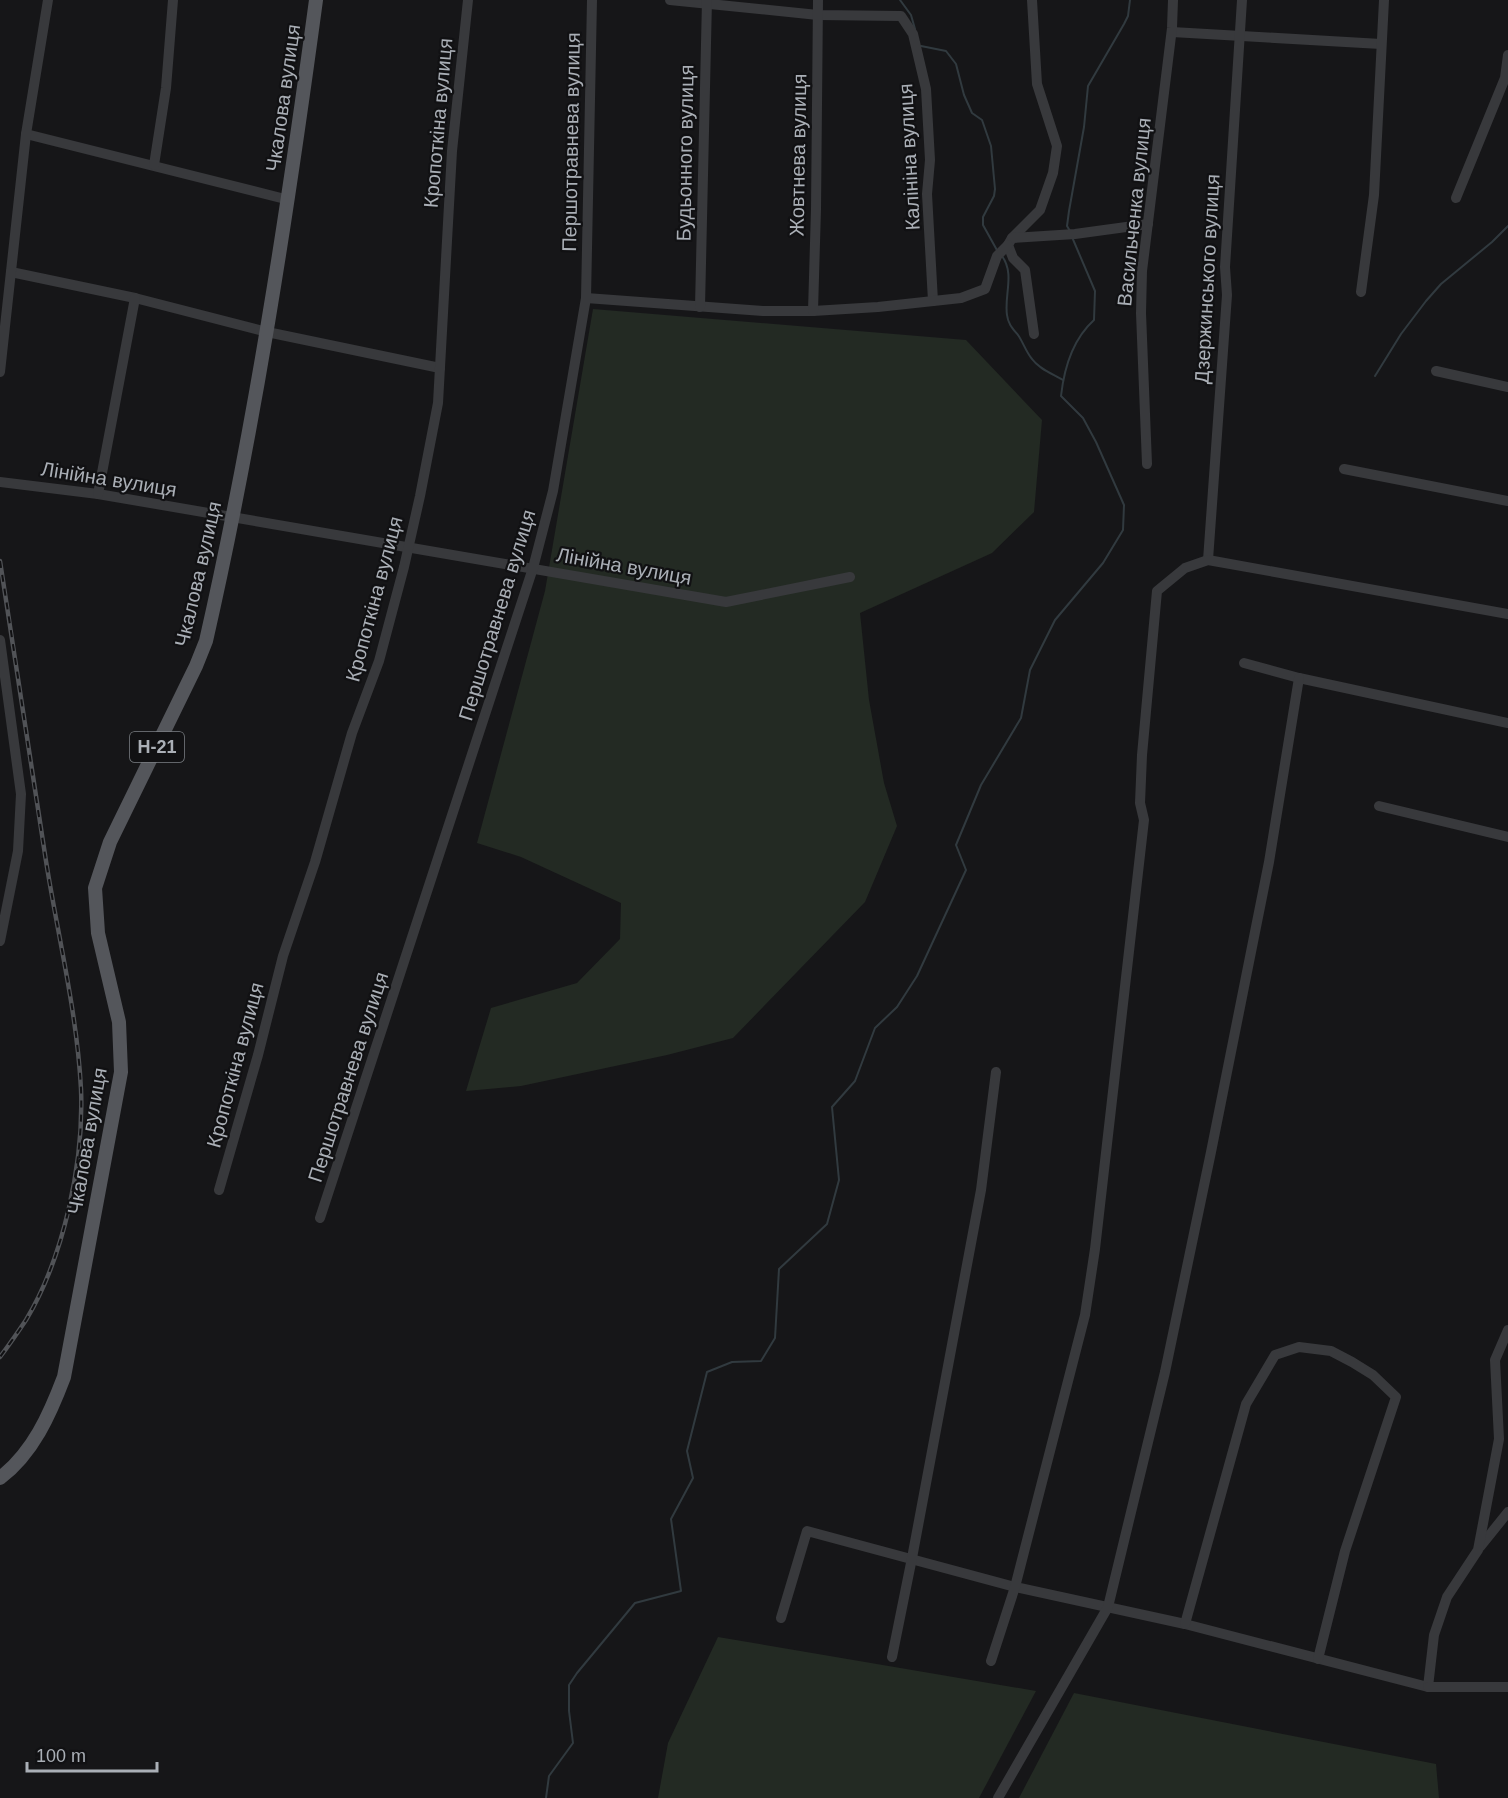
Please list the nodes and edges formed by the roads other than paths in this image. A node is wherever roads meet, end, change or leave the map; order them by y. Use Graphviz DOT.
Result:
graph roads {
  1 [pos="48,0"];
  2 [pos="173,0"];
  3 [pos="316,0"];
  4 [pos="468,0"];
  5 [pos="592,0"];
  6 [pos="670,0"];
  7 [pos="818,0"];
  8 [pos="1032,0"];
  9 [pos="1173,0"];
  10 [pos="1242,0"];
  11 [pos="1384,0"];
  12 [pos="707,2"];
  13 [pos="818,15"];
  14 [pos="1172,32"];
  15 [pos="1239,36"];
  16 [pos="1381,44"];
  17 [pos="1508,55"];
  18 [pos="26,134"];
  19 [pos="154,165"];
  20 [pos="1456,198"];
  21 [pos="289,200"];
  22 [pos="1148,224"];
  23 [pos="1005,247"];
  24 [pos="11,272"];
  25 [pos="1361,292"];
  26 [pos="135,298"];
  27 [pos="586,298"];
  28 [pos="933,301"];
  29 [pos="700,307"];
  30 [pos="813,311"];
  31 [pos="267,332"];
  32 [pos="1034,334"];
  33 [pos="440,368"];
  34 [pos="1436,371"];
  35 [pos="0,372"];
  36 [pos="1508,387"];
  37 [pos="1147,464"];
  38 [pos="1344,468"];
  39 [pos="1,479"];
  40 [pos="98,494"];
  41 [pos="1508,501"];
  42 [pos="232,517"];
  43 [pos="409,547"];
  44 [pos="1208,560"];
  45 [pos="533,568"];
  46 [pos="850,577"];
  47 [pos="1508,614"];
  48 [pos="0,640"];
  49 [pos="1244,663"];
  50 [pos="1299,678"];
  51 [pos="1508,723"];
  52 [pos="1379,806"];
  53 [pos="1508,837"];
  54 [pos="0,941"];
  55 [pos="996,1072"];
  56 [pos="219,1190"];
  57 [pos="320,1218"];
  58 [pos="1508,1330"];
  59 [pos="1508,1429"];
  60 [pos="1499,1439"];
  61 [pos="2,1477"];
  62 [pos="1508,1512"];
  63 [pos="1478,1550"];
  64 [pos="912,1558"];
  65 [pos="1015,1587"];
  66 [pos="1107,1607"];
  67 [pos="781,1618"];
  68 [pos="1185,1624"];
  69 [pos="892,1658"];
  70 [pos="1318,1659"];
  71 [pos="991,1661"];
  72 [pos="1428,1687"];
  73 [pos="1508,1687"];
  74 [pos="998,1798"];
  1 -- 18 [label="street"];
  2 -- 19 [label="street"];
  3 -- 21 [label="main road, Чкалова вулиця / Н-21"];
  4 -- 33 [label="street, Кропоткіна вулиця"];
  5 -- 27 [label="street, Першотравнева вулиця"];
  6 -- 12 [label="street"];
  7 -- 13 [label="street, Жовтнева вулиця"];
  8 -- 23 [label="street"];
  9 -- 14 [label="street, Васильченка вулиця"];
  10 -- 15 [label="street, Дзержинського вулиця"];
  11 -- 16 [label="street"];
  12 -- 13 [label="street"];
  12 -- 29 [label="street, Будьонного вулиця"];
  13 -- 28 [label="street, Калініна вулиця"];
  13 -- 30 [label="street, Жовтнева вулиця"];
  14 -- 15 [label="street"];
  14 -- 22 [label="street, Васильченка вулиця"];
  15 -- 16 [label="street"];
  15 -- 44 [label="street, Дзержинського вулиця"];
  16 -- 25 [label="street"];
  17 -- 20 [label="street"];
  18 -- 19 [label="street"];
  18 -- 24 [label="street"];
  19 -- 21 [label="street"];
  21 -- 31 [label="main road, Чкалова вулиця / Н-21"];
  22 -- 23 [label="street"];
  22 -- 37 [label="street, Васильченка вулиця"];
  23 -- 28 [label="street"];
  23 -- 32 [label="street"];
  24 -- 26 [label="street"];
  24 -- 35 [label="street"];
  26 -- 31 [label="street"];
  26 -- 40 [label="street"];
  27 -- 29 [label="street"];
  27 -- 45 [label="street, Першотравнева вулиця"];
  28 -- 30 [label="street"];
  29 -- 30 [label="street"];
  31 -- 33 [label="street"];
  31 -- 42 [label="main road, Чкалова вулиця / Н-21"];
  33 -- 43 [label="street, Кропоткіна вулиця"];
  34 -- 36 [label="street"];
  38 -- 41 [label="street"];
  39 -- 40 [label="street, Лінійна вулиця"];
  40 -- 42 [label="street, Лінійна вулиця"];
  42 -- 43 [label="street, Лінійна вулиця"];
  42 -- 61 [label="main road, Чкалова вулиця / Н-21"];
  43 -- 45 [label="street, Лінійна вулиця"];
  43 -- 56 [label="street, Кропоткіна вулиця"];
  44 -- 47 [label="street"];
  44 -- 65 [label="street"];
  45 -- 46 [label="street, Лінійна вулиця"];
  45 -- 57 [label="street, Першотравнева вулиця"];
  48 -- 54 [label="street"];
  49 -- 50 [label="street"];
  50 -- 51 [label="street"];
  50 -- 66 [label="street"];
  52 -- 53 [label="street"];
  55 -- 64 [label="street"];
  58 -- 60 [label="street"];
  59 -- 60 [label="street"];
  60 -- 63 [label="street"];
  62 -- 63 [label="street"];
  63 -- 72 [label="street"];
  64 -- 65 [label="street"];
  64 -- 67 [label="street"];
  64 -- 69 [label="street"];
  65 -- 66 [label="street"];
  65 -- 71 [label="street"];
  66 -- 68 [label="street"];
  66 -- 74 [label="street"];
  68 -- 70 [label="street"];
  68 -- 70 [label="street"];
  70 -- 72 [label="street"];
  72 -- 73 [label="street"];
}
